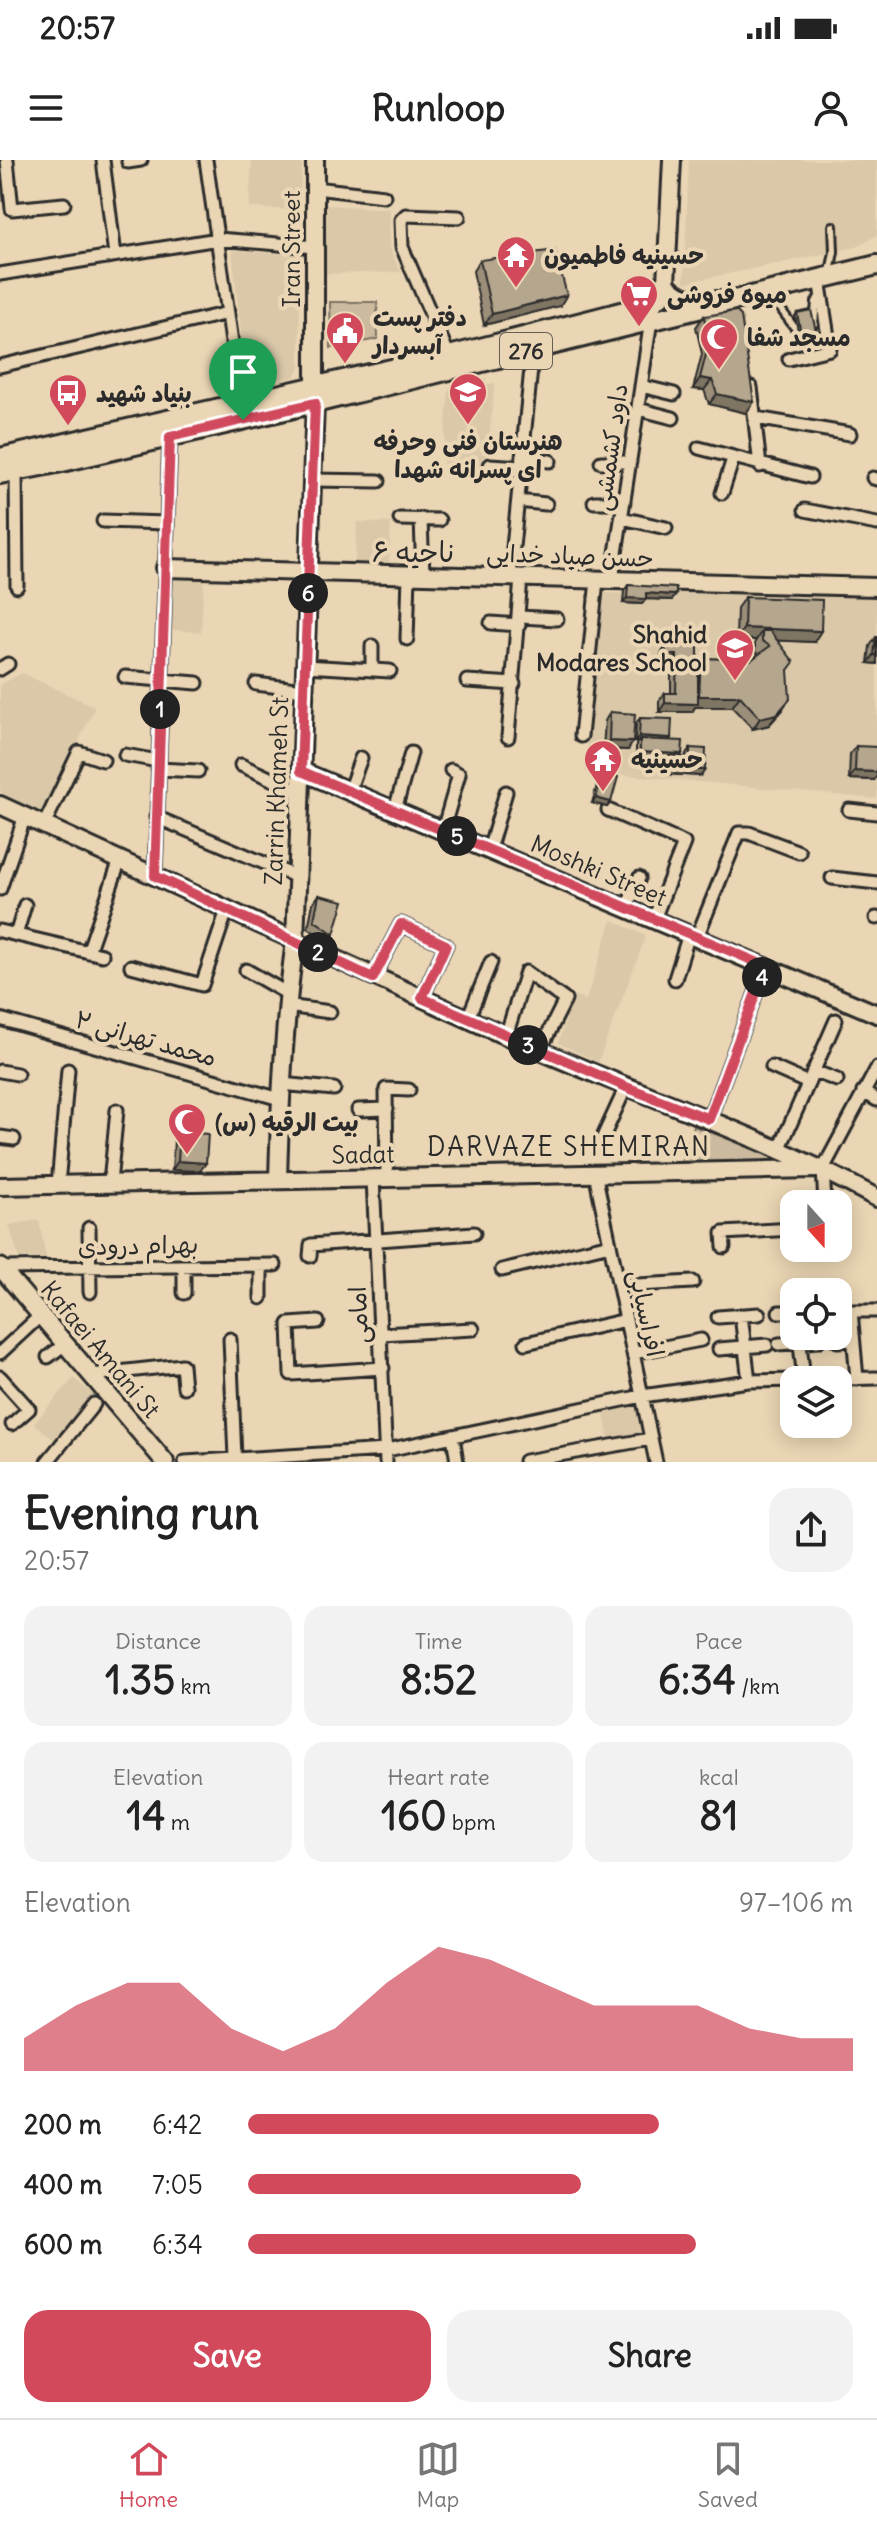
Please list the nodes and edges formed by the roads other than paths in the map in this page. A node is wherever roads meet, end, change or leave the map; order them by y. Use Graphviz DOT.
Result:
graph roads {
  1 [pos="103,160"];
  2 [pos="141,160"];
  3 [pos="206,160"];
  4 [pos="315,160"];
  5 [pos="672,160"];
  6 [pos="128,162"];
  7 [pos="5,164"];
  8 [pos="315,188"];
  9 [pos="384,196"];
  10 [pos="64,204"];
  11 [pos="459,217"];
  12 [pos="833,226"];
  13 [pos="218,239"];
  14 [pos="315,247"];
  15 [pos="115,255"];
  16 [pos="877,265"];
  17 [pos="0,274"];
  18 [pos="666,283"];
  19 [pos="823,283"];
  20 [pos="757,294"];
  21 [pos="737,306"];
  22 [pos="652,312"];
  23 [pos="228,313"];
  24 [pos="533,349"];
  25 [pos="449,356"];
  26 [pos="789,359"];
  27 [pos="0,366"];
  28 [pos="749,373"];
  29 [pos="641,386"];
  30 [pos="674,394"];
  31 [pos="315,395"];
  32 [pos="241,405"];
  33 [pos="638,409"];
  34 [pos="673,418"];
  35 [pos="756,418"];
  36 [pos="850,434"];
  37 [pos="170,437"];
  38 [pos="699,448"];
  39 [pos="0,458"];
  40 [pos="733,459"];
  41 [pos="550,461"];
  42 [pos="601,462"];
  43 [pos="630,462"];
  44 [pos="522,463"];
  45 [pos="490,465"];
  46 [pos="760,466"];
  47 [pos="8,473"];
  48 [pos="810,477"];
  49 [pos="312,480"];
  50 [pos="379,481"];
  51 [pos="722,493"];
  52 [pos="518,501"];
  53 [pos="594,502"];
  54 [pos="624,502"];
  55 [pos="546,504"];
  56 [pos="805,510"];
  57 [pos="622,518"];
  58 [pos="400,519"];
  59 [pos="421,519"];
  60 [pos="439,520"];
  61 [pos="103,521"];
  62 [pos="167,523"];
  63 [pos="877,524"];
  64 [pos="666,528"];
  65 [pos="165,568"];
  66 [pos="309,572"];
  67 [pos="416,575"];
  68 [pos="516,578"];
  69 [pos="605,580"];
  70 [pos="17,586"];
  71 [pos="877,587"];
  72 [pos="557,619"];
  73 [pos="520,621"];
  74 [pos="491,623"];
  75 [pos="407,639"];
  76 [pos="372,646"];
  77 [pos="305,666"];
  78 [pos="372,670"];
  79 [pos="390,671"];
  80 [pos="125,677"];
  81 [pos="161,680"];
  82 [pos="467,681"];
  83 [pos="197,683"];
  84 [pos="256,684"];
  85 [pos="514,684"];
  86 [pos="304,690"];
  87 [pos="581,736"];
  88 [pos="508,737"];
  89 [pos="411,753"];
  90 [pos="125,755"];
  91 [pos="361,758"];
  92 [pos="103,760"];
  93 [pos="158,765"];
  94 [pos="241,765"];
  95 [pos="451,770"];
  96 [pos="198,771"];
  97 [pos="301,771"];
  98 [pos="349,791"];
  99 [pos="300,792"];
  100 [pos="506,792"];
  101 [pos="0,805"];
  102 [pos="395,810"];
  103 [pos="608,810"];
  104 [pos="849,810"];
  105 [pos="877,813"];
  106 [pos="25,816"];
  107 [pos="156,817"];
  108 [pos="44,825"];
  109 [pos="443,830"];
  110 [pos="489,850"];
  111 [pos="799,852"];
  112 [pos="120,860"];
  113 [pos="155,876"];
  114 [pos="297,877"];
  115 [pos="639,878"];
  116 [pos="832,878"];
  117 [pos="877,883"];
  118 [pos="0,889"];
  119 [pos="25,905"];
  120 [pos="627,907"];
  121 [pos="227,910"];
  122 [pos="654,919"];
  123 [pos="0,931"];
  124 [pos="16,935"];
  125 [pos="693,935"];
  126 [pos="295,941"];
  127 [pos="88,952"];
  128 [pos="102,955"];
  129 [pos="491,962"];
  130 [pos="131,966"];
  131 [pos="766,966"];
  132 [pos="246,970"];
  133 [pos="373,978"];
  134 [pos="675,979"];
  135 [pos="422,998"];
  136 [pos="287,1000"];
  137 [pos="330,1012"];
  138 [pos="877,1014"];
  139 [pos="468,1018"];
  140 [pos="0,1019"];
  141 [pos="836,1020"];
  142 [pos="506,1036"];
  143 [pos="540,1050"];
  144 [pos="772,1067"];
  145 [pos="877,1068"];
  146 [pos="68,1070"];
  147 [pos="0,1071"];
  148 [pos="813,1071"];
  149 [pos="17,1074"];
  150 [pos="837,1080"];
  151 [pos="808,1083"];
  152 [pos="626,1087"];
  153 [pos="334,1089"];
  154 [pos="409,1090"];
  155 [pos="281,1091"];
  156 [pos="863,1092"];
  157 [pos="877,1100"];
  158 [pos="387,1109"];
  159 [pos="117,1110"];
  160 [pos="358,1110"];
  161 [pos="709,1119"];
  162 [pos="604,1135"];
  163 [pos="0,1137"];
  164 [pos="14,1139"];
  165 [pos="779,1150"];
  166 [pos="823,1169"];
  167 [pos="595,1173"];
  168 [pos="380,1178"];
  169 [pos="278,1180"];
  170 [pos="110,1183"];
  171 [pos="58,1185"];
  172 [pos="0,1186"];
  173 [pos="824,1190"];
  174 [pos="877,1198"];
  175 [pos="89,1228"];
  176 [pos="780,1230"];
  177 [pos="474,1233"];
  178 [pos="376,1242"];
  179 [pos="610,1244"];
  180 [pos="724,1247"];
  181 [pos="310,1256"];
  182 [pos="261,1265"];
  183 [pos="275,1265"];
  184 [pos="90,1267"];
  185 [pos="184,1267"];
  186 [pos="1,1268"];
  187 [pos="502,1270"];
  188 [pos="693,1282"];
  189 [pos="619,1286"];
  190 [pos="90,1292"];
  191 [pos="184,1293"];
  192 [pos="261,1298"];
  193 [pos="852,1311"];
  194 [pos="876,1311"];
  195 [pos="759,1314"];
  196 [pos="41,1315"];
  197 [pos="741,1315"];
  198 [pos="718,1317"];
  199 [pos="626,1320"];
  200 [pos="318,1322"];
  201 [pos="473,1329"];
  202 [pos="381,1334"];
  203 [pos="852,1337"];
  204 [pos="230,1339"];
  205 [pos="701,1340"];
  206 [pos="853,1340"];
  207 [pos="526,1343"];
  208 [pos="780,1343"];
  209 [pos="65,1344"];
  210 [pos="745,1347"];
  211 [pos="719,1349"];
  212 [pos="0,1353"];
  213 [pos="633,1353"];
  214 [pos="48,1357"];
  215 [pos="383,1368"];
  216 [pos="91,1375"];
  217 [pos="0,1377"];
  218 [pos="877,1378"];
  219 [pos="852,1379"];
  220 [pos="857,1379"];
  221 [pos="780,1380"];
  222 [pos="749,1381"];
  223 [pos="184,1387"];
  224 [pos="642,1396"];
  225 [pos="94,1404"];
  226 [pos="12,1424"];
  227 [pos="453,1436"];
  228 [pos="651,1439"];
  229 [pos="387,1456"];
  230 [pos="235,1458"];
  231 [pos="525,1461"];
  232 [pos="47,1462"];
  233 [pos="164,1462"];
  234 [pos="185,1462"];
  235 [pos="457,1462"];
  236 [pos="656,1462"];
  1 -- 15 [label="street"];
  2 -- 6 [label="street"];
  3 -- 13 [label="street"];
  4 -- 8 [label="main road, Iran Street"];
  5 -- 18 [label="main road"];
  7 -- 10 [label="street"];
  8 -- 9 [label="street"];
  8 -- 14 [label="main road, Iran Street"];
  11 -- 25 [label="street"];
  12 -- 19 [label="lane"];
  13 -- 14 [label="street"];
  13 -- 15 [label="street"];
  13 -- 23 [label="street"];
  14 -- 31 [label="main road, Iran Street"];
  15 -- 17 [label="street"];
  16 -- 19 [label="main road, 276"];
  18 -- 21 [label="main road"];
  18 -- 22 [label="main road"];
  19 -- 20 [label="main road, 276"];
  19 -- 20 [label="lane"];
  19 -- 26 [label="street"];
  20 -- 21 [label="main road, 276"];
  21 -- 22 [label="main road, 276"];
  22 -- 24 [label="main road, 276"];
  22 -- 25 [label="main road, 276"];
  22 -- 29 [label="street, داود کشمشی"];
  23 -- 27 [label="street"];
  23 -- 32 [label="street"];
  24 -- 31 [label="main road, 276"];
  24 -- 44 [label="street"];
  25 -- 31 [label="main road, 276"];
  28 -- 35 [label="street"];
  29 -- 30 [label="street"];
  29 -- 33 [label="street, داود کشمشی"];
  31 -- 32 [label="main road, 276"];
  31 -- 37 [label="main road, 276"];
  31 -- 49 [label="main road, Zarrin Khameh St"];
  32 -- 39 [label="main road, 276"];
  33 -- 34 [label="street"];
  33 -- 43 [label="street, داود کشمشی"];
  35 -- 36 [label="street"];
  35 -- 46 [label="street"];
  37 -- 47 [label="main road, 276"];
  37 -- 62 [label="street"];
  38 -- 40 [label="street"];
  40 -- 46 [label="street"];
  40 -- 51 [label="street"];
  41 -- 44 [label="street"];
  42 -- 43 [label="street"];
  43 -- 54 [label="street, داود کشمشی"];
  44 -- 45 [label="street"];
  44 -- 52 [label="street"];
  46 -- 48 [label="street"];
  47 -- 70 [label="street"];
  49 -- 50 [label="street"];
  49 -- 66 [label="main road, Zarrin Khameh St"];
  52 -- 55 [label="street"];
  52 -- 68 [label="street"];
  53 -- 54 [label="street"];
  54 -- 57 [label="street, داود کشمشی"];
  56 -- 63 [label="street"];
  57 -- 64 [label="street"];
  57 -- 69 [label="street, داود کشمشی"];
  58 -- 59 [label="street"];
  59 -- 60 [label="street"];
  59 -- 67 [label="street"];
  61 -- 62 [label="street"];
  62 -- 65 [label="street"];
  65 -- 66 [label="main road, حسن صیاد خدایی"];
  65 -- 81 [label="street"];
  66 -- 67 [label="main road, حسن صیاد خدایی"];
  66 -- 77 [label="main road, Zarrin Khameh St"];
  67 -- 68 [label="main road, حسن صیاد خدایی"];
  67 -- 75 [label="street"];
  68 -- 69 [label="main road, حسن صیاد خدایی"];
  68 -- 73 [label="street"];
  69 -- 71 [label="main road, حسن صیاد خدایی"];
  69 -- 87 [label="street, داود کشمشی"];
  72 -- 73 [label="street"];
  73 -- 74 [label="street"];
  73 -- 85 [label="street"];
  76 -- 78 [label="street"];
  77 -- 78 [label="street"];
  77 -- 86 [label="main road, Zarrin Khameh St"];
  78 -- 79 [label="street"];
  80 -- 81 [label="street"];
  81 -- 83 [label="street"];
  81 -- 93 [label="street"];
  82 -- 85 [label="street"];
  84 -- 86 [label="street"];
  85 -- 88 [label="street"];
  86 -- 97 [label="main road, Zarrin Khameh St"];
  89 -- 102 [label="street"];
  90 -- 93 [label="street"];
  91 -- 98 [label="street"];
  92 -- 108 [label="street"];
  93 -- 96 [label="street"];
  93 -- 107 [label="street"];
  94 -- 99 [label="street"];
  95 -- 109 [label="street"];
  97 -- 98 [label="main road, Moshki Street"];
  97 -- 99 [label="main road, Zarrin Khameh St"];
  98 -- 102 [label="main road, Moshki Street"];
  99 -- 114 [label="main road, Zarrin Khameh St"];
  100 -- 110 [label="street"];
  101 -- 106 [label="main road"];
  102 -- 109 [label="main road, Moshki Street"];
  103 -- 122 [label="street"];
  104 -- 105 [label="street"];
  106 -- 108 [label="main road"];
  106 -- 118 [label="street"];
  107 -- 113 [label="street"];
  107 -- 114 [label="street"];
  108 -- 112 [label="main road"];
  109 -- 110 [label="main road, Moshki Street"];
  110 -- 120 [label="main road, Moshki Street"];
  111 -- 125 [label="street"];
  112 -- 113 [label="main road"];
  112 -- 127 [label="street"];
  113 -- 121 [label="main road"];
  114 -- 126 [label="main road, Zarrin Khameh St"];
  115 -- 120 [label="street"];
  116 -- 117 [label="street"];
  119 -- 124 [label="street"];
  120 -- 122 [label="main road, Moshki Street"];
  121 -- 126 [label="main road"];
  121 -- 130 [label="street"];
  122 -- 125 [label="main road, Moshki Street"];
  123 -- 124 [label="street"];
  124 -- 127 [label="street"];
  125 -- 131 [label="main road, Moshki Street"];
  125 -- 134 [label="street"];
  126 -- 133 [label="main road"];
  126 -- 136 [label="main road, Zarrin Khameh St"];
  127 -- 128 [label="street"];
  129 -- 139 [label="street"];
  131 -- 138 [label="main road, Moshki Street"];
  131 -- 161 [label="street"];
  132 -- 136 [label="street"];
  133 -- 135 [label="main road"];
  133 -- 135 [label="street"];
  135 -- 139 [label="main road"];
  136 -- 137 [label="street"];
  136 -- 155 [label="main road, Zarrin Khameh St"];
  139 -- 142 [label="main road"];
  140 -- 155 [label="street, محمد تهرانی ۲"];
  141 -- 148 [label="street"];
  142 -- 143 [label="main road"];
  142 -- 143 [label="street"];
  143 -- 152 [label="main road"];
  144 -- 151 [label="street"];
  145 -- 156 [label="street"];
  146 -- 171 [label="street"];
  147 -- 149 [label="street"];
  148 -- 150 [label="street"];
  148 -- 151 [label="street"];
  151 -- 165 [label="street"];
  152 -- 161 [label="main road"];
  152 -- 162 [label="street"];
  153 -- 155 [label="street, محمد تهرانی ۲"];
  154 -- 158 [label="street"];
  155 -- 169 [label="main road, Zarrin Khameh St"];
  156 -- 157 [label="street"];
  156 -- 166 [label="street"];
  158 -- 160 [label="street"];
  158 -- 168 [label="street, امامی"];
  159 -- 170 [label="street"];
  161 -- 165 [label="main road"];
  163 -- 164 [label="street"];
  165 -- 166 [label="main road"];
  166 -- 167 [label="main road, Sadat"];
  166 -- 173 [label="street"];
  166 -- 174 [label="main road"];
  167 -- 168 [label="main road, Sadat"];
  167 -- 179 [label="street, افراسیابی"];
  168 -- 169 [label="main road, Sadat"];
  168 -- 178 [label="street, امامی"];
  169 -- 170 [label="main road, Sadat"];
  170 -- 171 [label="main road, Sadat"];
  171 -- 172 [label="main road, Sadat"];
  175 -- 184 [label="street"];
  176 -- 180 [label="street"];
  177 -- 178 [label="street"];
  178 -- 181 [label="street"];
  178 -- 202 [label="street, امامی"];
  179 -- 187 [label="street"];
  179 -- 189 [label="street, افراسیابی"];
  182 -- 183 [label="street, بهرام درودی"];
  182 -- 185 [label="street, بهرام درودی"];
  182 -- 192 [label="street"];
  184 -- 185 [label="street, بهرام درودی"];
  184 -- 186 [label="street, بهرام درودی"];
  184 -- 190 [label="street"];
  185 -- 191 [label="street"];
  186 -- 196 [label="main road, Kafaei Amani St"];
  188 -- 189 [label="street"];
  189 -- 199 [label="street, افراسیابی"];
  193 -- 194 [label="street"];
  195 -- 197 [label="street"];
  196 -- 209 [label="main road, Kafaei Amani St"];
  196 -- 212 [label="street"];
  197 -- 198 [label="street"];
  197 -- 210 [label="street"];
  199 -- 207 [label="street"];
  199 -- 213 [label="street, افراسیابی"];
  200 -- 215 [label="street"];
  201 -- 202 [label="street"];
  202 -- 215 [label="street, امامی"];
  203 -- 206 [label="street"];
  204 -- 230 [label="street"];
  205 -- 213 [label="street"];
  206 -- 220 [label="street"];
  208 -- 210 [label="street"];
  209 -- 214 [label="street"];
  209 -- 216 [label="main road, Kafaei Amani St"];
  210 -- 211 [label="street"];
  210 -- 222 [label="street"];
  213 -- 224 [label="street, افراسیابی"];
  215 -- 229 [label="street, امامی"];
  216 -- 223 [label="street"];
  216 -- 233 [label="main road, Kafaei Amani St"];
  217 -- 226 [label="street"];
  218 -- 220 [label="street"];
  219 -- 220 [label="street"];
  221 -- 222 [label="street"];
  222 -- 224 [label="street"];
  224 -- 227 [label="street"];
  224 -- 228 [label="street, افراسیابی"];
  225 -- 232 [label="street"];
  227 -- 229 [label="street"];
  227 -- 235 [label="street"];
  228 -- 231 [label="street"];
  228 -- 236 [label="street, افراسیابی"];
  229 -- 230 [label="street"];
  230 -- 234 [label="street"];
}
